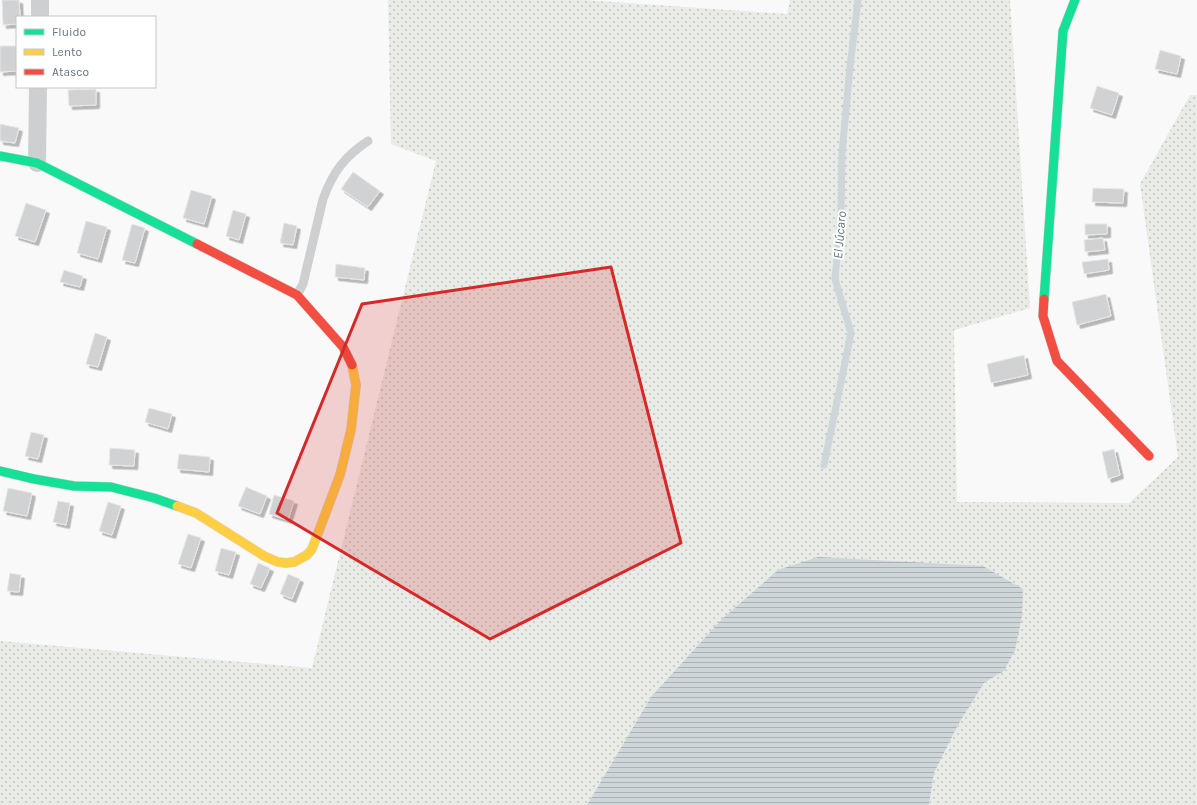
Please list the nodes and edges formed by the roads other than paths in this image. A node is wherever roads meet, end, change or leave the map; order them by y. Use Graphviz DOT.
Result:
graph roads {
  1 [pos="40,0"];
  2 [pos="1075,0"];
  3 [pos="40,16"];
  4 [pos="38,88"];
  5 [pos="368,141"];
  6 [pos="0,156"];
  7 [pos="37,162"];
  8 [pos="297,295"];
  9 [pos="1148,456"];
  10 [pos="0,470"];
  1 -- 3 [label="street"];
  2 -- 9 [label="street"];
  4 -- 7 [label="street"];
  5 -- 8 [label="lane"];
  6 -- 7 [label="street"];
  7 -- 8 [label="street"];
  8 -- 10 [label="street"];
}
